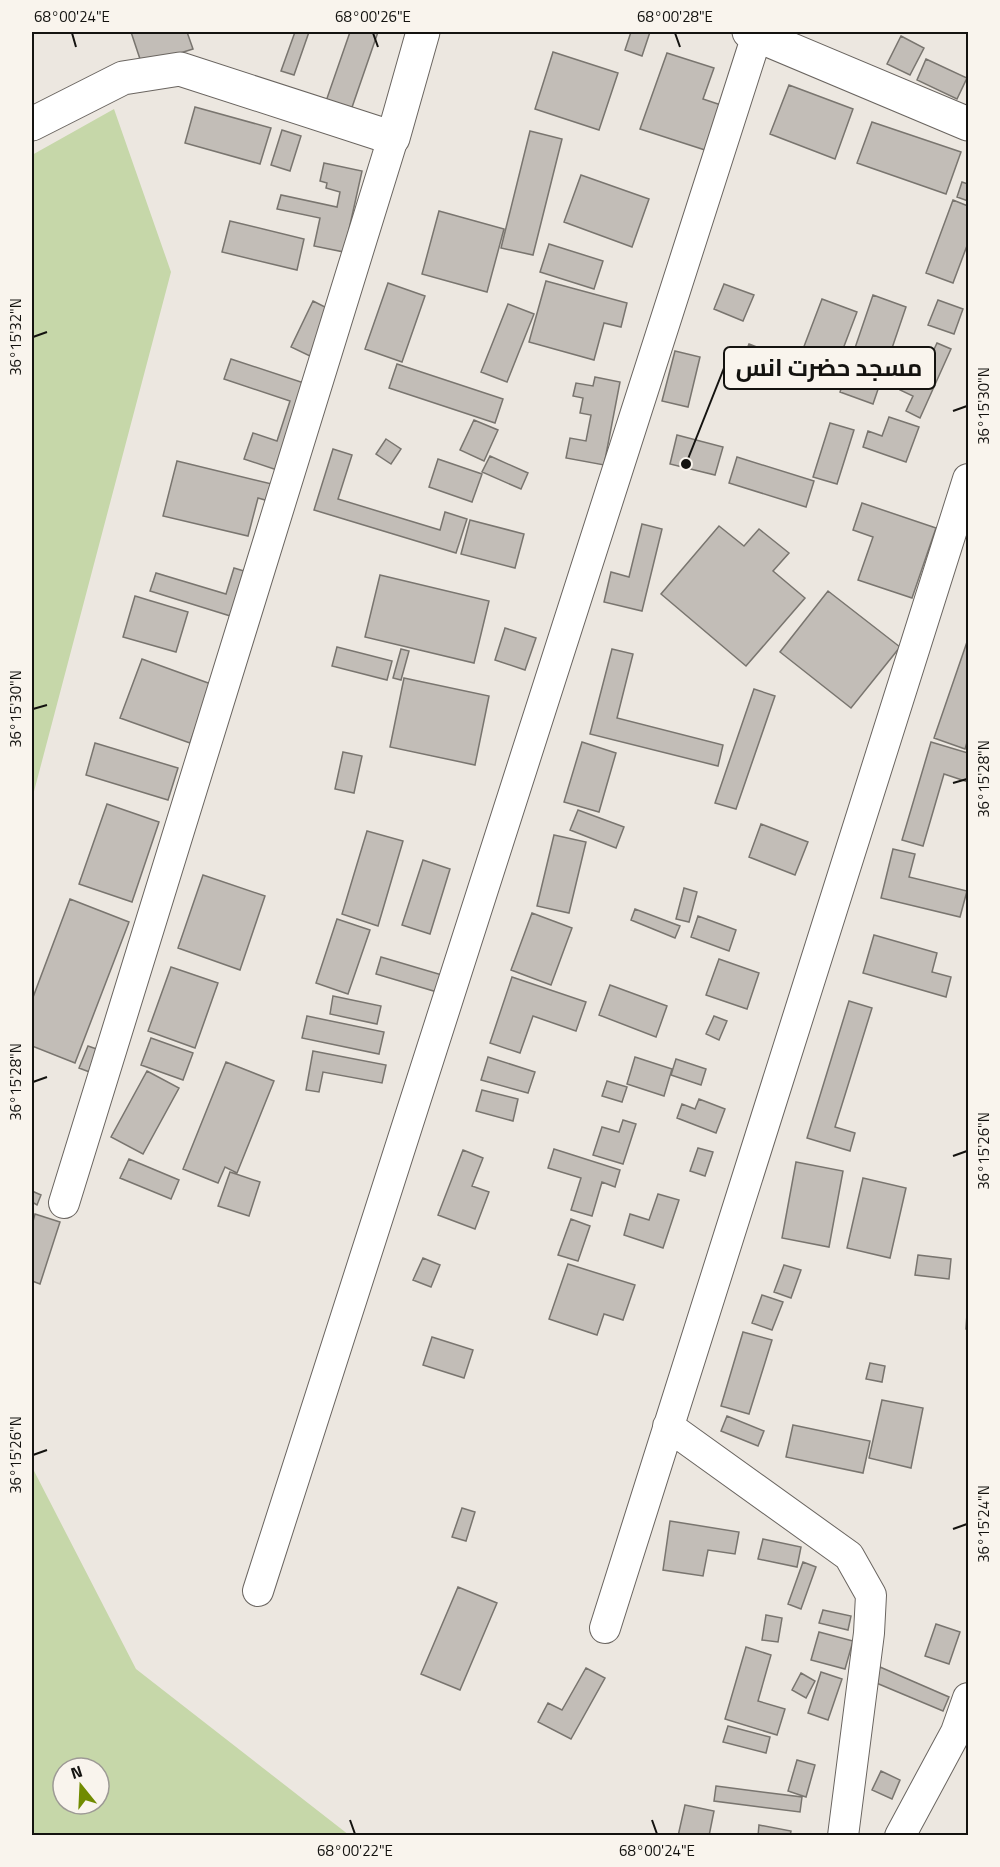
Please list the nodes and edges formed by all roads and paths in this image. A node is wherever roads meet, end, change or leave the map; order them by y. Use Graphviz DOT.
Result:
graph roads {
  1 [pos="423,32"];
  2 [pos="753,34"];
  3 [pos="32,124"];
  4 [pos="969,124"];
  5 [pos="393,138"];
  6 [pos="969,479"];
  7 [pos="64,1203"];
  8 [pos="668,1426"];
  9 [pos="258,1591"];
  10 [pos="604,1628"];
  11 [pos="969,1698"];
  12 [pos="843,1836"];
  13 [pos="900,1836"];
  1 -- 5 [label="street"];
  2 -- 4 [label="street"];
  2 -- 9 [label="street"];
  3 -- 5 [label="street"];
  5 -- 7 [label="street"];
  6 -- 8 [label="street"];
  8 -- 10 [label="street"];
  8 -- 12 [label="street"];
  11 -- 13 [label="street"];
}
